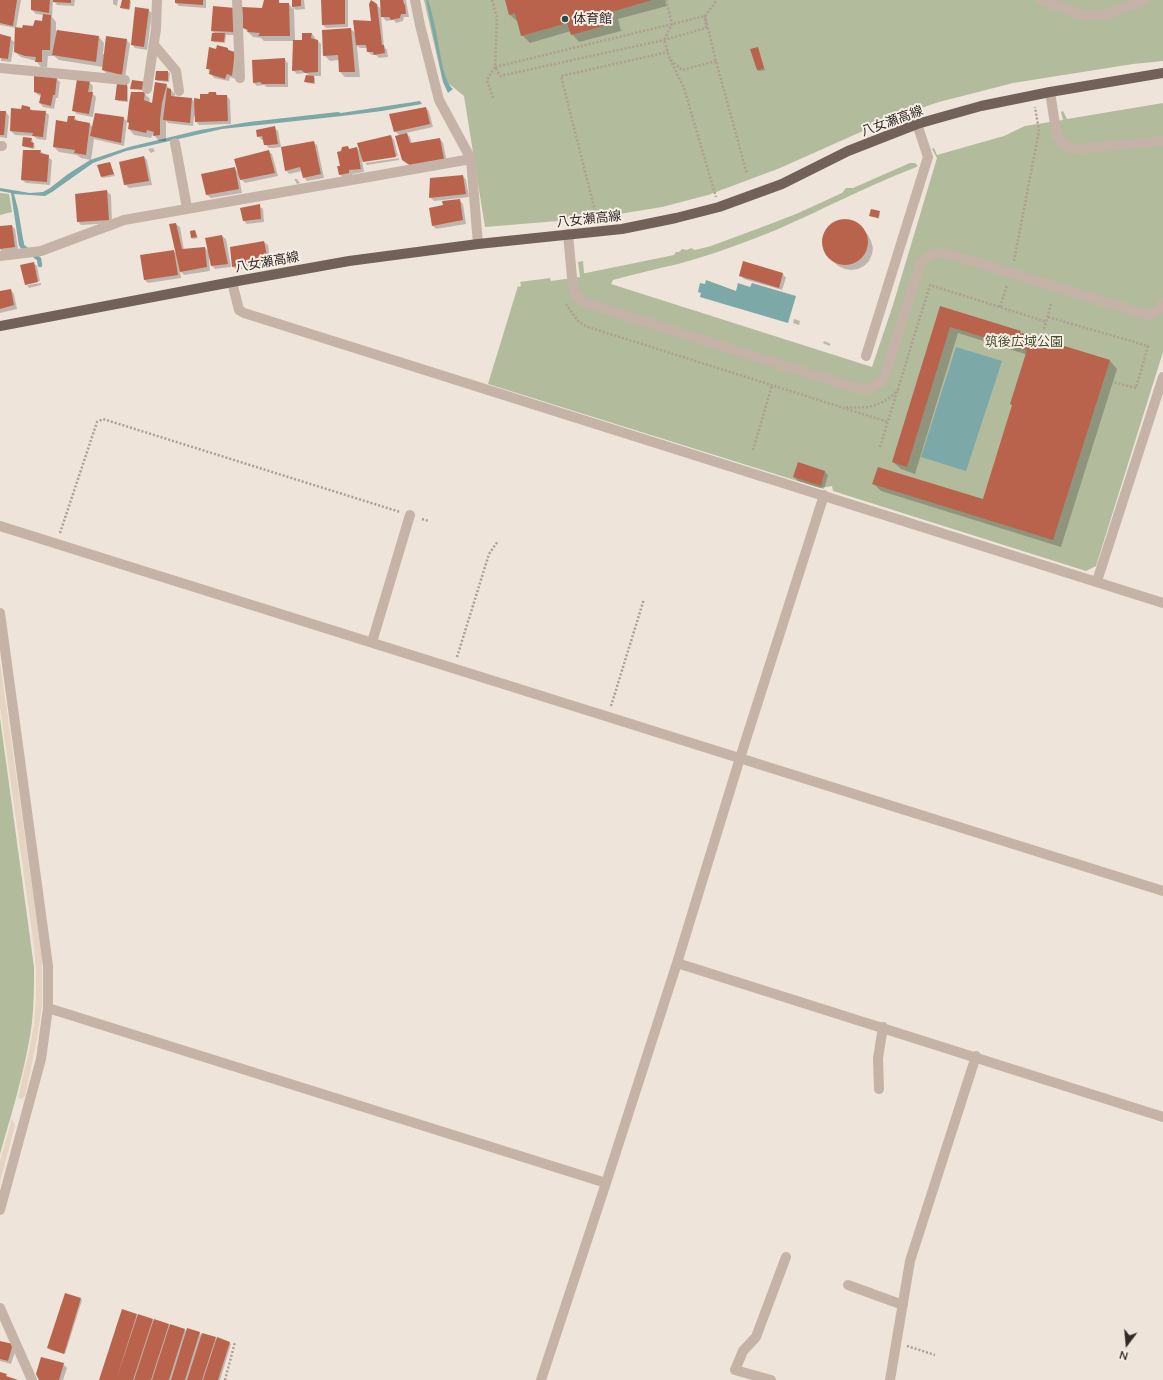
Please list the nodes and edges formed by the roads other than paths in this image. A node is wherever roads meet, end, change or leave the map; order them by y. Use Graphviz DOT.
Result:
graph roads {
  1 [pos="157,0"];
  2 [pos="237,0"];
  3 [pos="415,0"];
  4 [pos="1041,0"];
  5 [pos="1145,0"];
  6 [pos="154,45"];
  7 [pos="0,68"];
  8 [pos="1163,73"];
  9 [pos="240,78"];
  10 [pos="125,80"];
  11 [pos="147,89"];
  12 [pos="179,91"];
  13 [pos="1050,92"];
  14 [pos="917,124"];
  15 [pos="1163,141"];
  16 [pos="175,144"];
  17 [pos="471,159"];
  18 [pos="187,208"];
  19 [pos="568,234"];
  20 [pos="478,244"];
  21 [pos="0,256"];
  22 [pos="232,282"];
  23 [pos="1163,303"];
  24 [pos="0,326"];
  25 [pos="866,356"];
  26 [pos="1163,376"];
  27 [pos="824,495"];
  28 [pos="410,515"];
  29 [pos="0,526"];
  30 [pos="1097,581"];
  31 [pos="1163,603"];
  32 [pos="0,613"];
  33 [pos="372,642"];
  34 [pos="740,758"];
  35 [pos="1163,891"];
  36 [pos="677,962"];
  37 [pos="48,1008"];
  38 [pos="883,1027"];
  39 [pos="976,1056"];
  40 [pos="879,1089"];
  41 [pos="1163,1117"];
  42 [pos="606,1183"];
  43 [pos="0,1210"];
  44 [pos="786,1257"];
  45 [pos="848,1285"];
  46 [pos="903,1305"];
  47 [pos="0,1308"];
  48 [pos="32,1380"];
  49 [pos="540,1380"];
  50 [pos="771,1380"];
  51 [pos="890,1380"];
  1 -- 6 [label="street"];
  2 -- 9 [label="street"];
  3 -- 17 [label="street"];
  4 -- 5 [label="street"];
  6 -- 11 [label="street"];
  6 -- 12 [label="street"];
  7 -- 10 [label="street"];
  8 -- 13 [label="main road, 八女瀬高線"];
  13 -- 14 [label="main road, 八女瀬高線"];
  13 -- 15 [label="street"];
  14 -- 19 [label="main road, 八女瀬高線"];
  14 -- 25 [label="street"];
  16 -- 18 [label="street"];
  17 -- 18 [label="street"];
  17 -- 20 [label="street"];
  18 -- 21 [label="street"];
  19 -- 20 [label="main road, 八女瀬高線"];
  19 -- 23 [label="street"];
  20 -- 22 [label="main road, 八女瀬高線"];
  22 -- 24 [label="main road, 八女瀬高線"];
  22 -- 27 [label="street"];
  26 -- 30 [label="street"];
  27 -- 30 [label="street"];
  27 -- 34 [label="street"];
  28 -- 33 [label="street"];
  29 -- 33 [label="street"];
  30 -- 31 [label="street"];
  32 -- 37 [label="street"];
  33 -- 34 [label="street"];
  34 -- 35 [label="street"];
  34 -- 36 [label="street"];
  36 -- 38 [label="street"];
  36 -- 42 [label="street"];
  37 -- 42 [label="street"];
  37 -- 43 [label="street"];
  38 -- 39 [label="street"];
  38 -- 40 [label="street"];
  39 -- 41 [label="street"];
  39 -- 46 [label="street"];
  42 -- 49 [label="street"];
  44 -- 50 [label="street"];
  45 -- 46 [label="street"];
  46 -- 51 [label="street"];
  47 -- 48 [label="street"];
}
